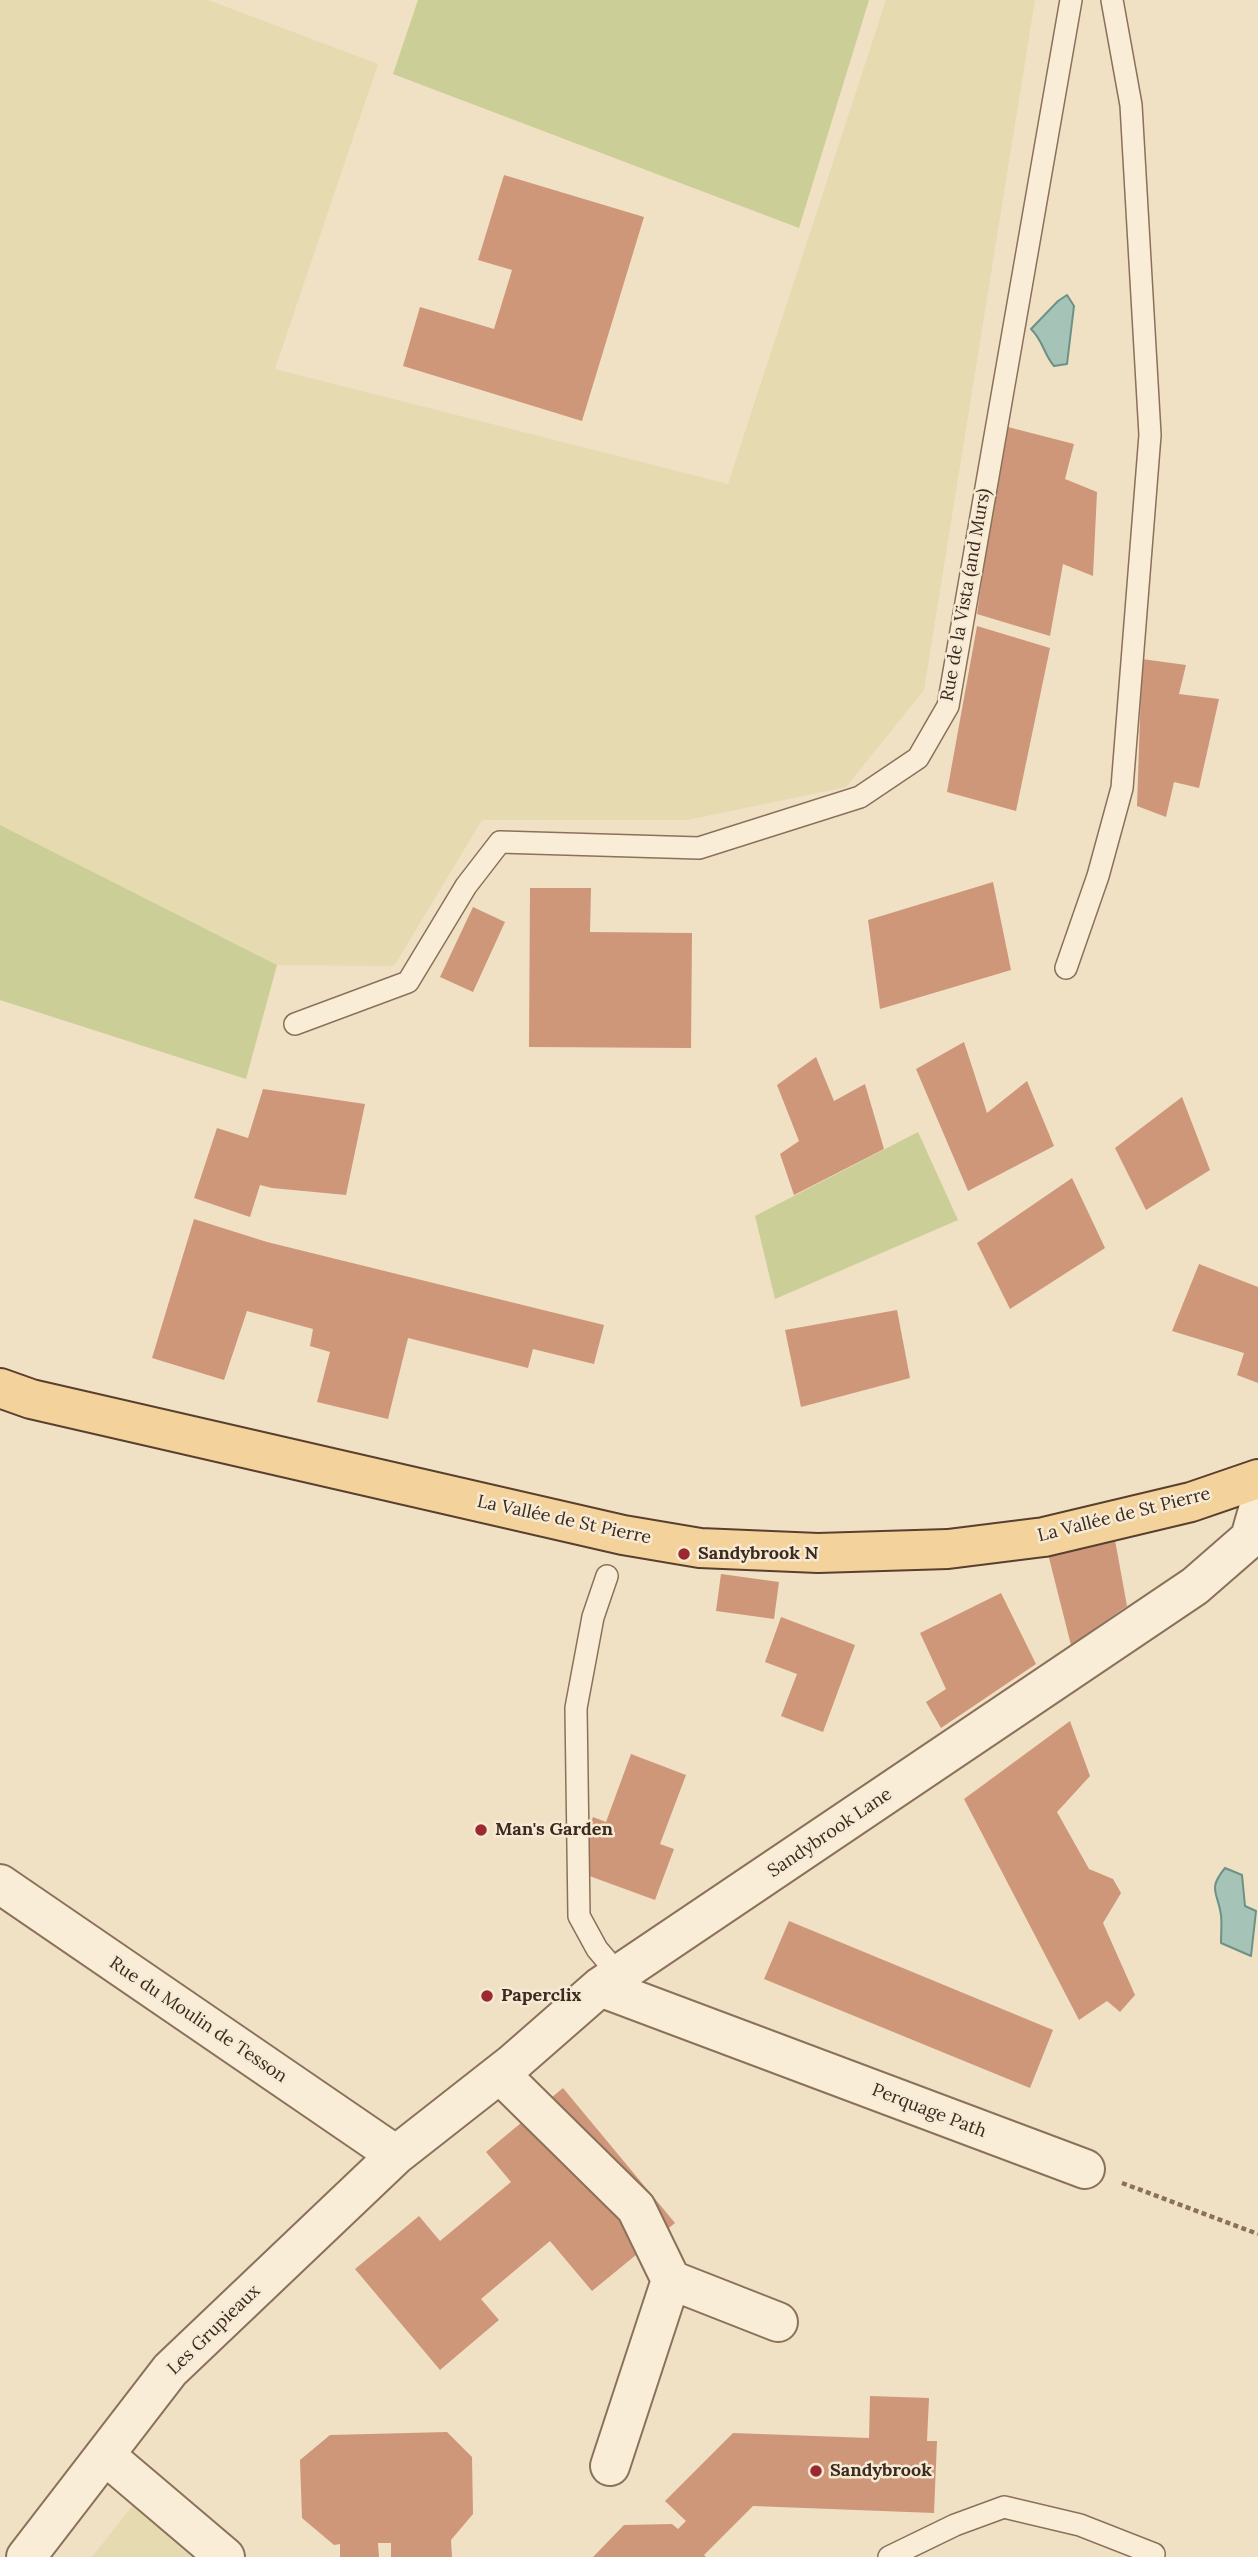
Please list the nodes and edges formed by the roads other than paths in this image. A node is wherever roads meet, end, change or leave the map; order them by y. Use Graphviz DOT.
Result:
graph roads {
  1 [pos="1071,0"];
  2 [pos="1112,0"];
  3 [pos="1066,968"];
  4 [pos="295,1024"];
  5 [pos="0,1388"];
  6 [pos="1258,1479"];
  7 [pos="1258,1510"];
  8 [pos="607,1576"];
  9 [pos="0,1884"];
  10 [pos="609,1981"];
  11 [pos="500,2074"];
  12 [pos="396,2155"];
  13 [pos="1085,2169"];
  14 [pos="671,2280"];
  15 [pos="778,2322"];
  16 [pos="106,2456"];
  17 [pos="610,2466"];
  18 [pos="1154,2554"];
  19 [pos="26,2557"];
  20 [pos="225,2557"];
  21 [pos="889,2557"];
  1 -- 4 [label="lane, Rue de la Vista (and Murs)"];
  2 -- 3 [label="lane"];
  5 -- 6 [label="main road, La Vallée de St Pierre"];
  7 -- 10 [label="street, Sandybrook Lane"];
  8 -- 10 [label="lane"];
  9 -- 12 [label="street, Rue du Moulin de Tesson"];
  10 -- 11 [label="street, Sandybrook Lane"];
  10 -- 13 [label="street, Perquage Path"];
  11 -- 12 [label="street, Sandybrook Lane"];
  11 -- 14 [label="street"];
  12 -- 16 [label="street, Les Grupieaux"];
  14 -- 15 [label="street"];
  14 -- 17 [label="street"];
  16 -- 19 [label="street, Les Grupieaux"];
  16 -- 20 [label="street"];
  18 -- 21 [label="lane"];
}
